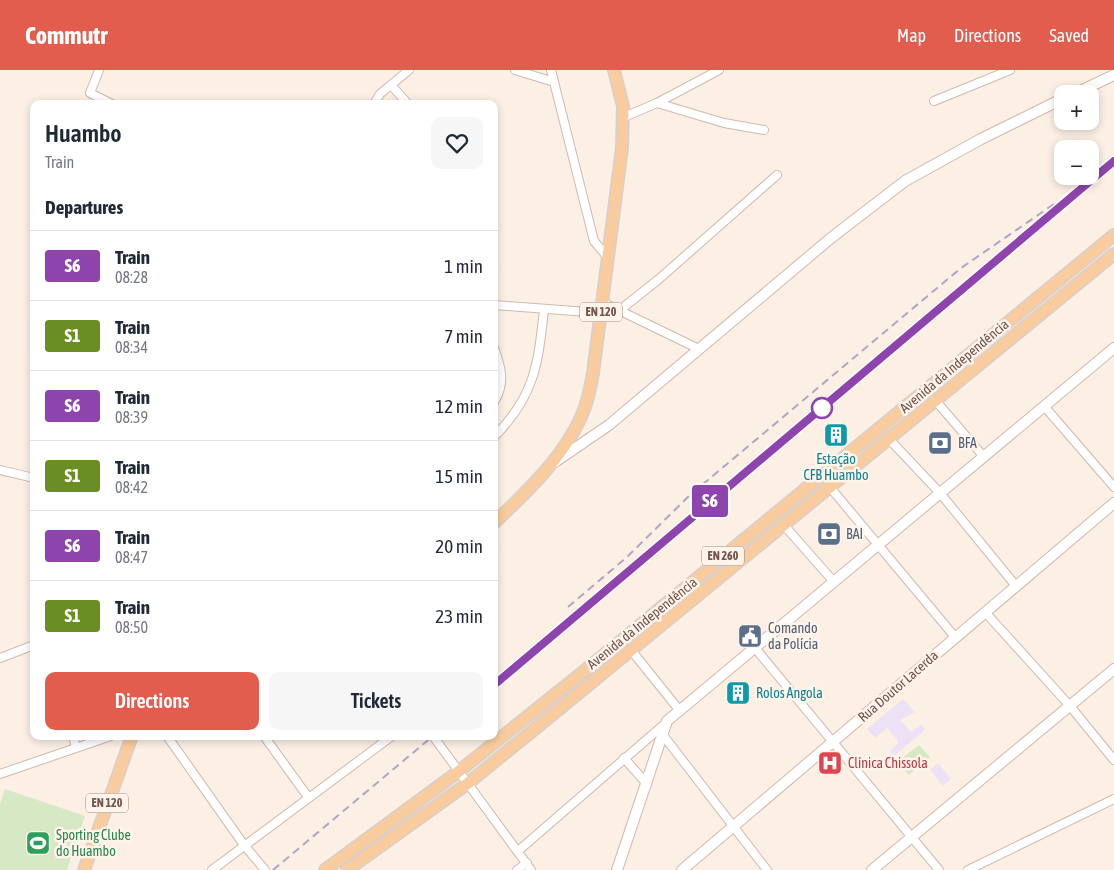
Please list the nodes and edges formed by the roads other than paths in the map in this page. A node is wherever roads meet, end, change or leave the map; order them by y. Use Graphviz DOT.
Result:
graph roads {
  1 [pos="99,70"];
  2 [pos="409,70"];
  3 [pos="515,70"];
  4 [pos="551,70"];
  5 [pos="614,70"];
  6 [pos="719,70"];
  7 [pos="1010,70"];
  8 [pos="1114,75"];
  9 [pos="554,82"];
  10 [pos="1093,85"];
  11 [pos="392,86"];
  12 [pos="104,100"];
  13 [pos="376,100"];
  14 [pos="404,100"];
  15 [pos="934,102"];
  16 [pos="657,103"];
  17 [pos="1054,104"];
  18 [pos="624,117"];
  19 [pos="764,130"];
  20 [pos="777,176"];
  21 [pos="1114,235"];
  22 [pos="1114,254"];
  23 [pos="609,259"];
  24 [pos="1083,260"];
  25 [pos="1093,271"];
  26 [pos="498,305"];
  27 [pos="602,308"];
  28 [pos="544,310"];
  29 [pos="620,310"];
  30 [pos="978,346"];
  31 [pos="1114,348"];
  32 [pos="699,349"];
  33 [pos="498,358"];
  34 [pos="987,358"];
  35 [pos="498,390"];
  36 [pos="935,400"];
  37 [pos="1044,406"];
  38 [pos="498,433"];
  39 [pos="888,438"];
  40 [pos="850,451"];
  41 [pos="984,456"];
  42 [pos="859,461"];
  43 [pos="548,467"];
  44 [pos="0,470"];
  45 [pos="30,477"];
  46 [pos="830,486"];
  47 [pos="1114,487"];
  48 [pos="940,493"];
  49 [pos="1114,503"];
  50 [pos="506,512"];
  51 [pos="498,514"];
  52 [pos="498,519"];
  53 [pos="783,524"];
  54 [pos="879,544"];
  55 [pos="694,580"];
  56 [pos="834,582"];
  57 [pos="1016,586"];
  58 [pos="703,590"];
  59 [pos="985,612"];
  60 [pos="955,637"];
  61 [pos="30,647"];
  62 [pos="755,648"];
  63 [pos="631,650"];
  64 [pos="0,658"];
  65 [pos="1114,669"];
  66 [pos="1070,706"];
  67 [pos="536,708"];
  68 [pos="680,711"];
  69 [pos="526,716"];
  70 [pos="546,720"];
  71 [pos="668,722"];
  72 [pos="536,728"];
  73 [pos="663,735"];
  74 [pos="498,739"];
  75 [pos="74,740"];
  76 [pos="98,740"];
  77 [pos="131,740"];
  78 [pos="170,740"];
  79 [pos="267,740"];
  80 [pos="386,740"];
  81 [pos="436,740"];
  82 [pos="497,740"];
  83 [pos="832,743"];
  84 [pos="76,747"];
  85 [pos="624,758"];
  86 [pos="1114,760"];
  87 [pos="458,772"];
  88 [pos="0,774"];
  89 [pos="467,784"];
  90 [pos="646,784"];
  91 [pos="308,797"];
  92 [pos="1114,799"];
  93 [pos="733,827"];
  94 [pos="374,833"];
  95 [pos="912,837"];
  96 [pos="383,843"];
  97 [pos="244,845"];
  98 [pos="518,851"];
  99 [pos="529,867"];
  100 [pos="84,870"];
  101 [pos="212,870"];
  102 [pos="265,870"];
  103 [pos="325,870"];
  104 [pos="347,870"];
  105 [pos="518,870"];
  106 [pos="617,870"];
  107 [pos="682,870"];
  108 [pos="766,870"];
  109 [pos="872,870"];
  110 [pos="939,870"];
  111 [pos="968,870"];
  1 -- 12 [label="street"];
  2 -- 11 [label="street"];
  3 -- 9 [label="street"];
  4 -- 9 [label="street"];
  5 -- 18 [label="main road, EN 120"];
  6 -- 16 [label="street"];
  7 -- 15 [label="street"];
  8 -- 10 [label="main road"];
  9 -- 23 [label="street"];
  11 -- 13 [label="street"];
  11 -- 14 [label="street"];
  16 -- 18 [label="street"];
  16 -- 19 [label="street"];
  17 -- 32 [label="main road"];
  18 -- 23 [label="main road, EN 120"];
  20 -- 29 [label="street"];
  21 -- 24 [label="main road, Avenida da Independência / EN 260"];
  22 -- 25 [label="main road, Avenida da Independência / EN 260"];
  23 -- 27 [label="main road, EN 120"];
  24 -- 25 [label="main road"];
  24 -- 30 [label="main road, Avenida da Independência / EN 260"];
  25 -- 34 [label="main road, Avenida da Independência / EN 260"];
  26 -- 28 [label="street"];
  27 -- 28 [label="street"];
  27 -- 29 [label="street"];
  27 -- 43 [label="main road, EN 120"];
  28 -- 38 [label="street"];
  29 -- 32 [label="street"];
  30 -- 34 [label="main road"];
  30 -- 40 [label="main road, Avenida da Independência / EN 260"];
  31 -- 37 [label="main road"];
  32 -- 43 [label="main road"];
  33 -- 35 [label="street"];
  34 -- 36 [label="main road, Avenida da Independência / EN 260"];
  36 -- 39 [label="main road, Avenida da Independência / EN 260"];
  36 -- 41 [label="street"];
  37 -- 41 [label="main road"];
  37 -- 47 [label="street"];
  39 -- 42 [label="main road, Avenida da Independência / EN 260"];
  39 -- 48 [label="street"];
  40 -- 42 [label="main road"];
  40 -- 55 [label="main road, Avenida da Independência / EN 260"];
  41 -- 48 [label="main road"];
  42 -- 46 [label="main road, Avenida da Independência / EN 260"];
  43 -- 50 [label="main road, EN 120"];
  44 -- 45 [label="street"];
  46 -- 53 [label="main road, Avenida da Independência / EN 260"];
  46 -- 54 [label="street"];
  48 -- 54 [label="main road"];
  48 -- 57 [label="street"];
  49 -- 57 [label="main road, Rua Doutor Lacerda"];
  50 -- 51 [label="street"];
  50 -- 52 [label="main road, EN 120"];
  53 -- 56 [label="street"];
  53 -- 58 [label="main road, Avenida da Independência / EN 260"];
  54 -- 56 [label="main road"];
  54 -- 60 [label="street"];
  55 -- 58 [label="main road"];
  55 -- 67 [label="main road, Avenida da Independência / EN 260"];
  56 -- 62 [label="main road"];
  57 -- 59 [label="main road, Rua Doutor Lacerda"];
  58 -- 63 [label="main road, Avenida da Independência / EN 260"];
  59 -- 60 [label="main road, Rua Doutor Lacerda"];
  59 -- 66 [label="street"];
  60 -- 83 [label="main road, Rua Doutor Lacerda"];
  61 -- 64 [label="street"];
  62 -- 68 [label="main road"];
  62 -- 83 [label="street"];
  63 -- 68 [label="street"];
  63 -- 70 [label="main road, Avenida da Independência / EN 260"];
  65 -- 66 [label="main road"];
  66 -- 86 [label="street"];
  66 -- 95 [label="main road"];
  67 -- 69 [label="main road, Avenida da Independência / EN 260"];
  67 -- 70 [label="main road"];
  68 -- 71 [label="main road"];
  69 -- 72 [label="main road"];
  69 -- 74 [label="main road, Avenida da Independência / EN 260"];
  70 -- 72 [label="main road, Avenida da Independência / EN 260"];
  71 -- 73 [label="main road"];
  71 -- 85 [label="street"];
  72 -- 89 [label="main road, Avenida da Independência / EN 260"];
  73 -- 90 [label="main road"];
  73 -- 93 [label="street"];
  75 -- 84 [label="street"];
  76 -- 84 [label="street"];
  77 -- 100 [label="main road, EN 120"];
  78 -- 97 [label="street"];
  79 -- 91 [label="street"];
  80 -- 91 [label="street"];
  81 -- 87 [label="street"];
  82 -- 87 [label="main road, Avenida da Independência / EN 260"];
  83 -- 93 [label="main road, Rua Doutor Lacerda"];
  83 -- 95 [label="street"];
  84 -- 88 [label="street"];
  85 -- 90 [label="street"];
  85 -- 98 [label="street"];
  87 -- 89 [label="street"];
  87 -- 94 [label="main road, Avenida da Independência / EN 260"];
  89 -- 96 [label="main road, Avenida da Independência / EN 260"];
  89 -- 98 [label="street"];
  90 -- 106 [label="main road"];
  91 -- 97 [label="street"];
  92 -- 111 [label="street"];
  93 -- 107 [label="main road, Rua Doutor Lacerda"];
  93 -- 108 [label="street"];
  94 -- 96 [label="main road"];
  94 -- 103 [label="main road, Avenida da Independência / EN 260"];
  95 -- 109 [label="main road"];
  95 -- 110 [label="street"];
  96 -- 104 [label="main road, Avenida da Independência / EN 260"];
  97 -- 101 [label="street"];
  97 -- 102 [label="street"];
  98 -- 99 [label="street"];
  99 -- 105 [label="street"];
}
